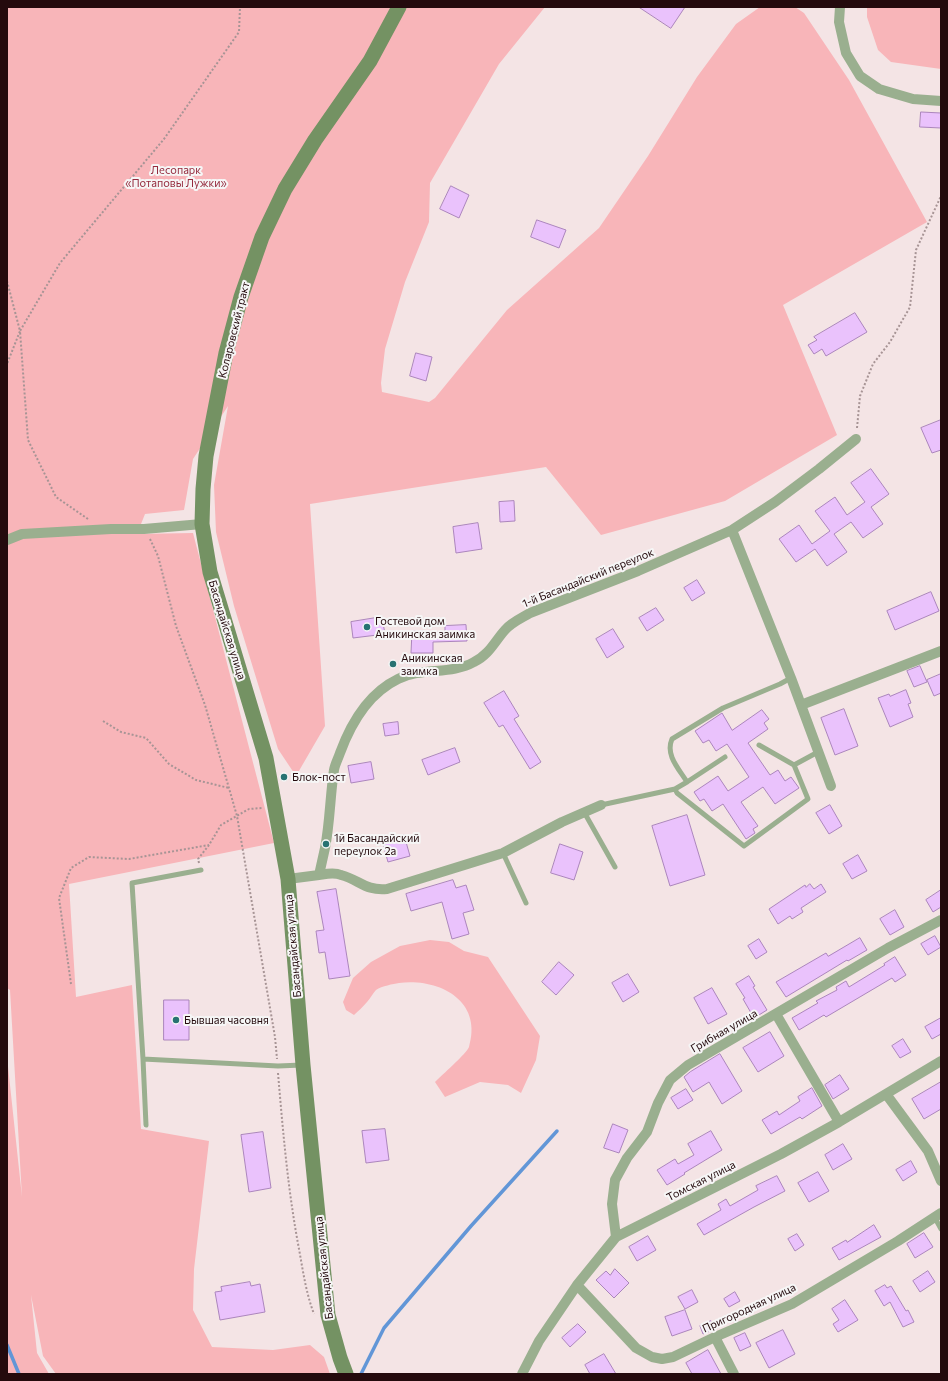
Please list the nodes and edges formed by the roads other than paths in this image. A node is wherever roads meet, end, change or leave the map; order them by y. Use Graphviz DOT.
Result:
graph roads {
  1 [pos="399,7"];
  2 [pos="840,7"];
  3 [pos="941,101"];
  4 [pos="856,439"];
  5 [pos="202,524"];
  6 [pos="732,530"];
  7 [pos="7,540"];
  8 [pos="941,652"];
  9 [pos="791,678"];
  10 [pos="801,705"];
  11 [pos="758,745"];
  12 [pos="818,752"];
  13 [pos="725,757"];
  14 [pos="794,765"];
  15 [pos="687,782"];
  16 [pos="831,786"];
  17 [pos="675,789"];
  18 [pos="601,805"];
  19 [pos="584,812"];
  20 [pos="504,853"];
  21 [pos="615,867"];
  22 [pos="201,870"];
  23 [pos="319,875"];
  24 [pos="288,879"];
  25 [pos="526,903"];
  26 [pos="941,920"];
  27 [pos="776,1014"];
  28 [pos="143,1059"];
  29 [pos="941,1061"];
  30 [pos="303,1065"];
  31 [pos="886,1094"];
  32 [pos="839,1122"];
  33 [pos="146,1125"];
  34 [pos="941,1181"];
  35 [pos="938,1215"];
  36 [pos="941,1229"];
  37 [pos="616,1237"];
  38 [pos="577,1285"];
  39 [pos="715,1337"];
  40 [pos="346,1374"];
  41 [pos="522,1374"];
  42 [pos="734,1374"];
  1 -- 5 [label="street, Коларовский тракт"];
  2 -- 3 [label="street"];
  4 -- 6 [label="street, 1-й Басандайский переулок"];
  5 -- 7 [label="street"];
  5 -- 24 [label="street, Басандайская улица"];
  6 -- 9 [label="street"];
  6 -- 23 [label="street, 1-й Басандайский переулок"];
  8 -- 10 [label="street"];
  9 -- 10 [label="street"];
  9 -- 15 [label="lane"];
  10 -- 12 [label="street"];
  11 -- 14 [label="lane"];
  12 -- 14 [label="lane"];
  12 -- 16 [label="street"];
  13 -- 15 [label="lane"];
  14 -- 17 [label="lane"];
  15 -- 17 [label="lane"];
  17 -- 18 [label="lane"];
  18 -- 19 [label="street"];
  19 -- 20 [label="street"];
  19 -- 21 [label="lane"];
  20 -- 23 [label="street"];
  20 -- 25 [label="lane"];
  22 -- 28 [label="lane"];
  23 -- 24 [label="street"];
  24 -- 30 [label="street, Басандайская улица"];
  26 -- 27 [label="street, Грибная улица"];
  27 -- 32 [label="street"];
  27 -- 37 [label="street, Грибная улица"];
  28 -- 30 [label="lane"];
  28 -- 33 [label="lane"];
  29 -- 31 [label="street, Томская улица"];
  30 -- 40 [label="street, Басандайская улица"];
  31 -- 32 [label="street, Томская улица"];
  31 -- 34 [label="street"];
  32 -- 37 [label="street, Томская улица"];
  35 -- 36 [label="lane"];
  35 -- 39 [label="street, Пригородная улица"];
  37 -- 38 [label="street, Томская улица"];
  38 -- 39 [label="street, Пригородная улица"];
  38 -- 41 [label="street, Томская улица"];
  39 -- 42 [label="street"];
}
